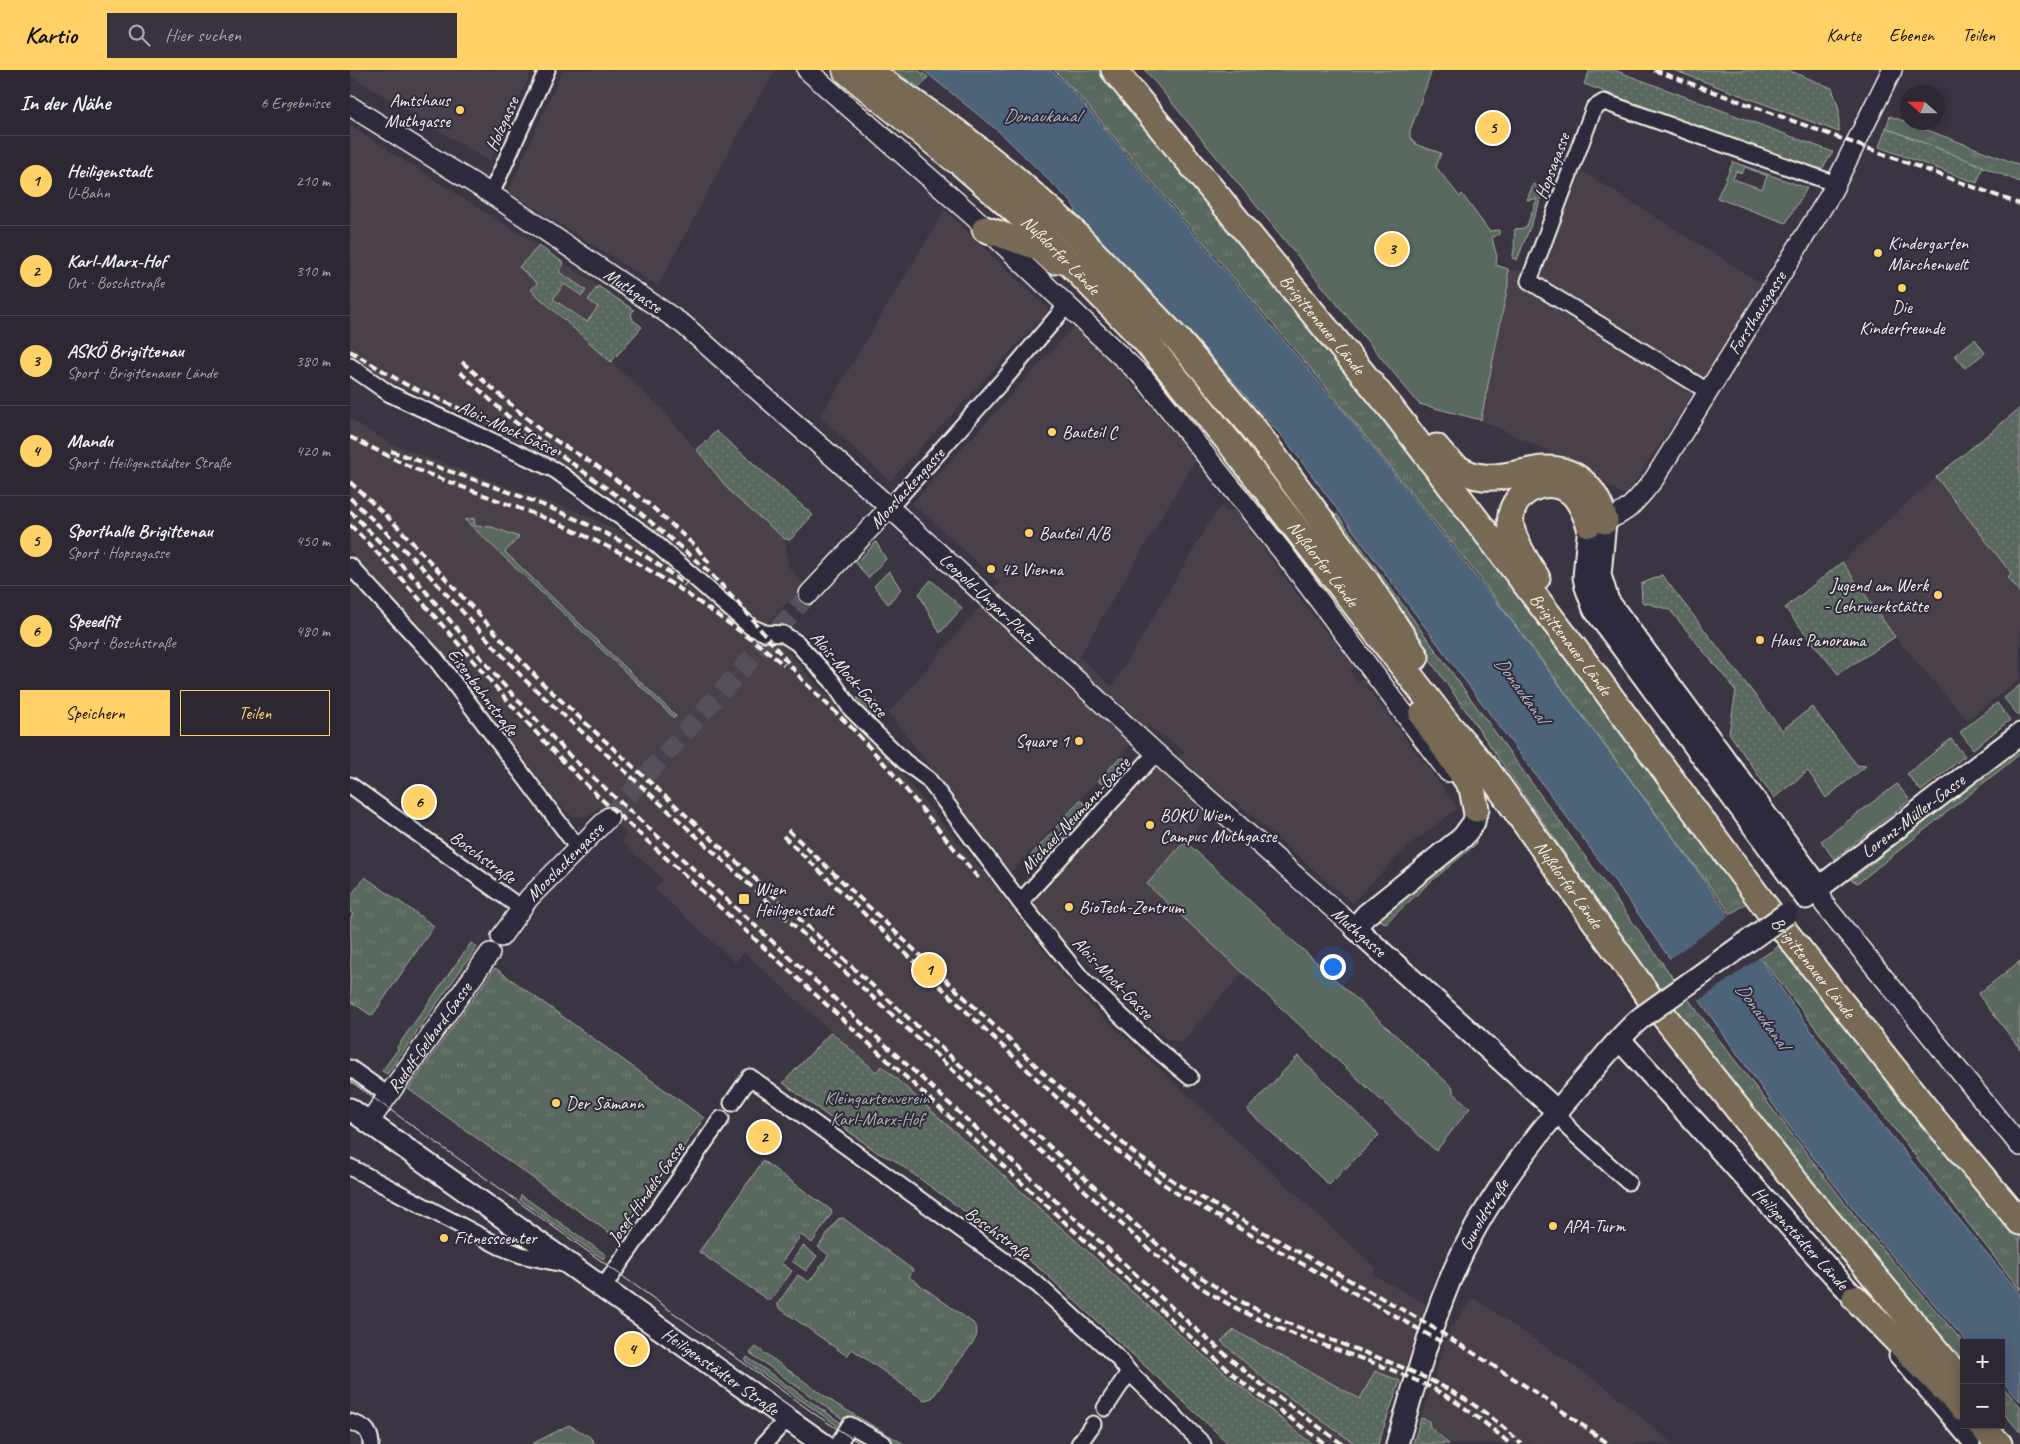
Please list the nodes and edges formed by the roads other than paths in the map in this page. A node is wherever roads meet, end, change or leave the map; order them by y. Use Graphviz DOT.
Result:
graph roads {
  1 [pos="547,70"];
  2 [pos="807,70"];
  3 [pos="847,70"];
  4 [pos="867,70"];
  5 [pos="1114,70"];
  6 [pos="1892,70"];
  7 [pos="350,106"];
  8 [pos="956,159"];
  9 [pos="1836,184"];
  10 [pos="491,194"];
  11 [pos="985,229"];
  12 [pos="1067,305"];
  13 [pos="350,366"];
  14 [pos="1709,392"];
  15 [pos="1192,398"];
  16 [pos="1391,408"];
  17 [pos="889,508"];
  18 [pos="1597,522"];
  19 [pos="1306,543"];
  20 [pos="350,566"];
  21 [pos="809,594"];
  22 [pos="1584,662"];
  23 [pos="1085,688"];
  24 [pos="2020,734"];
  25 [pos="1156,753"];
  26 [pos="1487,770"];
  27 [pos="350,785"];
  28 [pos="1476,809"];
  29 [pos="609,817"];
  30 [pos="578,848"];
  31 [pos="1816,897"];
  32 [pos="1020,902"];
  33 [pos="521,908"];
  34 [pos="1786,914"];
  35 [pos="1355,928"];
  36 [pos="501,937"];
  37 [pos="490,953"];
  38 [pos="1643,1013"];
  39 [pos="1620,1040"];
  40 [pos="350,1068"];
  41 [pos="1190,1077"];
  42 [pos="388,1095"];
  43 [pos="732,1103"];
  44 [pos="350,1109"];
  45 [pos="1557,1111"];
  46 [pos="721,1119"];
  47 [pos="369,1122"];
  48 [pos="2020,1146"];
  49 [pos="350,1166"];
  50 [pos="1628,1182"];
  51 [pos="2020,1222"];
  52 [pos="568,1265"];
  53 [pos="602,1289"];
  54 [pos="1854,1298"];
  55 [pos="1129,1372"];
  56 [pos="1960,1379"];
  57 [pos="1960,1405"];
  58 [pos="1105,1408"];
  59 [pos="787,1420"];
  60 [pos="350,1422"];
  61 [pos="1093,1424"];
  62 [pos="1984,1429"];
  63 [pos="2001,1429"];
  64 [pos="371,1444"];
  65 [pos="764,1444"];
  66 [pos="823,1444"];
  67 [pos="838,1444"];
  68 [pos="884,1444"];
  69 [pos="1079,1444"];
  70 [pos="1203,1444"];
  71 [pos="1397,1444"];
  72 [pos="1972,1444"];
  73 [pos="1998,1444"];
  74 [pos="2014,1444"];
  1 -- 10 [label="street, Holzgasse"];
  2 -- 11 [label="street, Nußdorfer Lände"];
  3 -- 8 [label="highway"];
  4 -- 26 [label="highway"];
  5 -- 16 [label="highway, Brigittenauer Lände"];
  6 -- 9 [label="street, Forsthausgasse"];
  7 -- 10 [label="street, Muthgasse"];
  8 -- 15 [label="highway, Nußdorfer Lände"];
  9 -- 14 [label="street, Forsthausgasse"];
  9 -- 14 [label="street, Hopsagasse"];
  10 -- 17 [label="street, Muthgasse"];
  11 -- 12 [label="street, Nußdorfer Lände"];
  11 -- 15 [label="highway"];
  12 -- 17 [label="street, Mooslackengasse"];
  12 -- 28 [label="street, Nußdorfer Lände"];
  13 -- 32 [label="street, Alois-Mock-Gasse"];
  14 -- 18 [label="street, Forsthausgasse"];
  15 -- 19 [label="highway, Nußdorfer Lände"];
  16 -- 18 [label="highway"];
  16 -- 22 [label="highway, Brigittenauer Lände"];
  17 -- 21 [label="street, Mooslackengasse"];
  17 -- 23 [label="street, Leopold-Ungar-Platz"];
  18 -- 22 [label="highway"];
  18 -- 31 [label="main road"];
  19 -- 26 [label="highway, Nußdorfer Lände"];
  19 -- 28 [label="highway"];
  20 -- 30 [label="street, Eisenbahnstraße"];
  22 -- 51 [label="highway, Brigittenauer Lände"];
  23 -- 25 [label="street, Muthgasse"];
  24 -- 31 [label="main road, Lorenz-Müller-Gasse"];
  25 -- 32 [label="street, Michael-Neumann-Gasse"];
  25 -- 35 [label="street, Muthgasse"];
  26 -- 38 [label="highway, Nußdorfer Lände"];
  27 -- 33 [label="street, Boschstraße"];
  28 -- 35 [label="main road"];
  29 -- 30 [label="street, Mooslackengasse"];
  30 -- 33 [label="street, Mooslackengasse"];
  31 -- 34 [label="main road, Lorenz-Müller-Gasse"];
  31 -- 48 [label="street"];
  32 -- 41 [label="street, Alois-Mock-Gasse"];
  33 -- 36 [label="street"];
  34 -- 38 [label="main road, Gunoldstraße, bridge"];
  35 -- 45 [label="main road, Muthgasse"];
  37 -- 42 [label="street, Rudolf-Gelbard-Gasse"];
  38 -- 39 [label="main road, Gunoldstraße"];
  38 -- 56 [label="highway, Heiligenstädter Lände"];
  39 -- 45 [label="main road, Gunoldstraße"];
  39 -- 54 [label="main road, Heiligenstädter Lände"];
  40 -- 42 [label="street"];
  42 -- 47 [label="street, Rudolf-Gelbard-Gasse"];
  43 -- 55 [label="street, Boschstraße"];
  44 -- 47 [label="main road, Heiligenstädter Straße"];
  45 -- 50 [label="street, Muthgasse"];
  45 -- 71 [label="main road, Gunoldstraße"];
  46 -- 53 [label="street, Josef-Hindels-Gasse"];
  47 -- 52 [label="main road, Heiligenstädter Straße"];
  49 -- 52 [label="street, Heiligenstädter Straße"];
  52 -- 53 [label="main road, Heiligenstädter Straße"];
  53 -- 59 [label="main road, Heiligenstädter Straße"];
  54 -- 57 [label="highway"];
  54 -- 72 [label="street, Heiligenstädter Lände"];
  55 -- 58 [label="street"];
  55 -- 70 [label="street, Boschstraße"];
  59 -- 65 [label="street"];
  59 -- 66 [label="main road, Heiligenstädter Straße"];
  60 -- 64 [label="street"];
  61 -- 69 [label="street"];
  62 -- 73 [label="highway"];
  63 -- 74 [label="highway"];
  67 -- 68 [label="street"];
}
